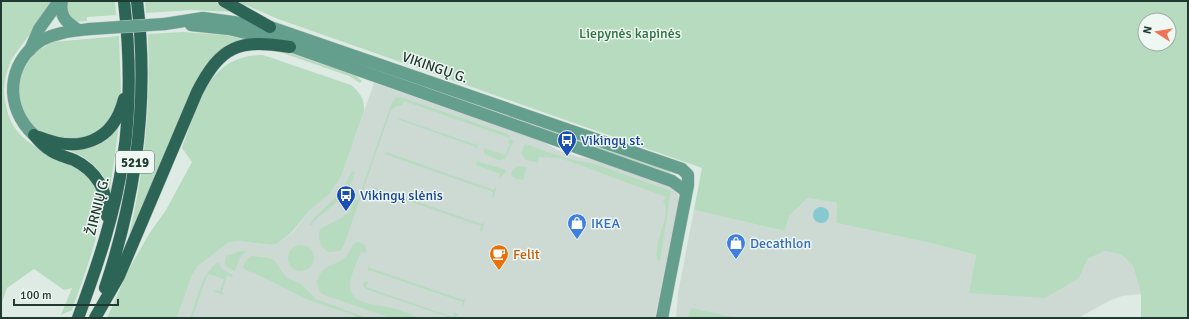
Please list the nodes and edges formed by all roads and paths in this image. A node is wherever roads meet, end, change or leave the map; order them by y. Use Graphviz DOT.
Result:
graph roads {
  1 [pos="61,1"];
  2 [pos="124,1"];
  3 [pos="136,1"];
  4 [pos="224,1"];
  5 [pos="169,23"];
  6 [pos="270,27"];
  7 [pos="78,30"];
  8 [pos="290,47"];
  9 [pos="29,51"];
  10 [pos="128,80"];
  11 [pos="34,135"];
  12 [pos="682,169"];
  13 [pos="672,181"];
  14 [pos="686,193"];
  15 [pos="104,238"];
  16 [pos="78,318"];
  17 [pos="95,318"];
  18 [pos="662,318"];
  1 -- 7 [label="main road"];
  1 -- 9 [label="main road"];
  2 -- 10 [label="highway, ŽIRNIŲ G. / 5219"];
  3 -- 17 [label="highway, ŽIRNIŲ G. / 5219"];
  4 -- 6 [label="highway"];
  5 -- 6 [label="main road, VIKINGŲ G."];
  5 -- 7 [label="main road, bridge"];
  5 -- 8 [label="main road, VIKINGŲ G."];
  6 -- 12 [label="main road, VIKINGŲ G."];
  7 -- 9 [label="main road"];
  8 -- 13 [label="main road, VIKINGŲ G."];
  8 -- 17 [label="highway"];
  9 -- 11 [label="main road"];
  10 -- 11 [label="highway"];
  10 -- 15 [label="highway, ŽIRNIŲ G. / 5219"];
  11 -- 15 [label="highway"];
  12 -- 13 [label="main road"];
  12 -- 14 [label="main road"];
  13 -- 14 [label="main road, VIKINGŲ G."];
  14 -- 18 [label="main road"];
  15 -- 16 [label="highway, ŽIRNIŲ G. / 5219"];
}
